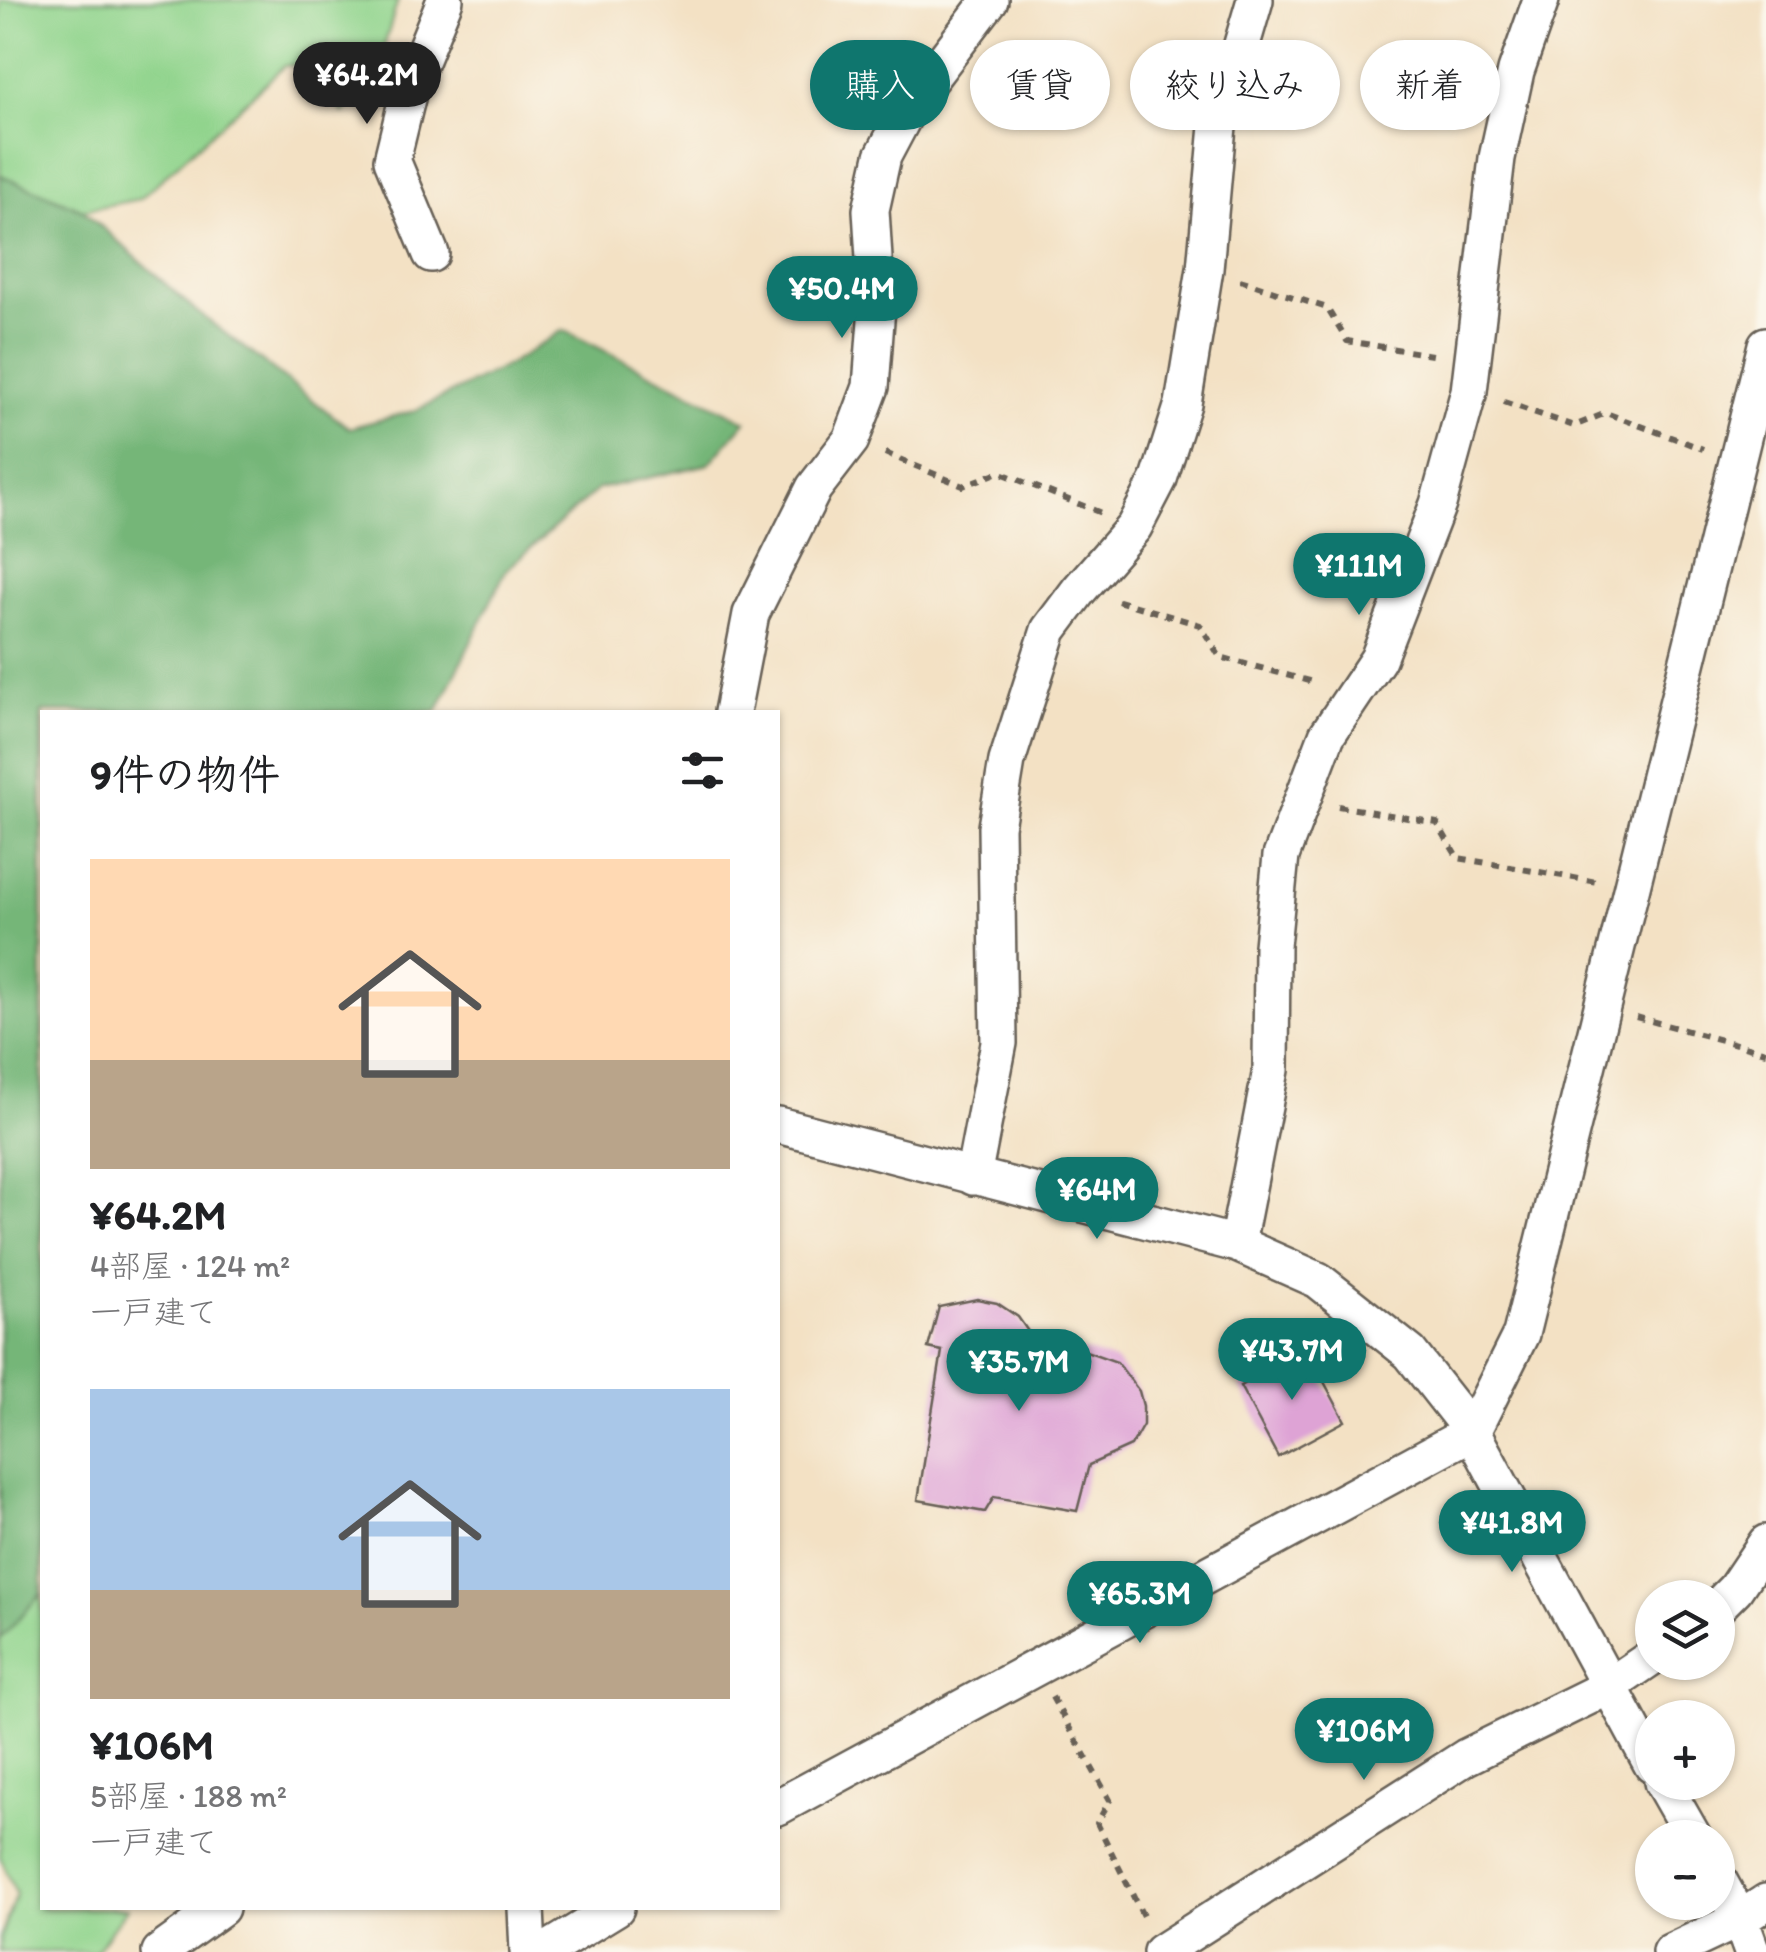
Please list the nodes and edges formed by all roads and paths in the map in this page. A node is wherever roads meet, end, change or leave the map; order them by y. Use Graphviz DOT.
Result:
graph roads {
  1 [pos="445,0"];
  2 [pos="990,0"];
  3 [pos="1255,0"];
  4 [pos="1541,0"];
  5 [pos="431,254"];
  6 [pos="1206,268"];
  7 [pos="1766,344"];
  8 [pos="1471,376"];
  9 [pos="851,440"];
  10 [pos="1735,460"];
  11 [pos="1134,527"];
  12 [pos="1079,590"];
  13 [pos="1354,694"];
  14 [pos="732,710"];
  15 [pos="1302,800"];
  16 [pos="1631,888"];
  17 [pos="1601,1008"];
  18 [pos="1766,1052"];
  19 [pos="780,1127"];
  20 [pos="973,1177"];
  21 [pos="1237,1244"];
  22 [pos="1472,1432"];
  23 [pos="1766,1543"];
  24 [pos="1735,1589"];
  25 [pos="1034,1666"];
  26 [pos="1635,1669"];
  27 [pos="1608,1687"];
  28 [pos="1635,1735"];
  29 [pos="780,1806"];
  30 [pos="1735,1902"];
  31 [pos="218,1910"];
  32 [pos="526,1910"];
  33 [pos="613,1910"];
  34 [pos="1753,1925"];
  35 [pos="1156,1944"];
  36 [pos="160,1952"];
  37 [pos="528,1952"];
  38 [pos="544,1952"];
  39 [pos="1670,1952"];
  1 -- 5 [label="street"];
  2 -- 9 [label="street"];
  3 -- 6 [label="street"];
  4 -- 8 [label="street"];
  6 -- 8 [label="path"];
  6 -- 11 [label="street"];
  7 -- 10 [label="street"];
  8 -- 10 [label="path"];
  8 -- 13 [label="street"];
  9 -- 11 [label="path"];
  9 -- 14 [label="street"];
  10 -- 16 [label="street"];
  11 -- 12 [label="street"];
  12 -- 13 [label="path"];
  12 -- 20 [label="street"];
  13 -- 15 [label="street"];
  15 -- 16 [label="path"];
  15 -- 21 [label="street"];
  16 -- 17 [label="street"];
  17 -- 18 [label="path"];
  17 -- 22 [label="street"];
  19 -- 20 [label="street"];
  20 -- 21 [label="street"];
  21 -- 22 [label="street"];
  22 -- 25 [label="street"];
  22 -- 27 [label="street"];
  23 -- 24 [label="street"];
  25 -- 29 [label="street"];
  25 -- 35 [label="path"];
  26 -- 27 [label="street"];
  27 -- 28 [label="street"];
  27 -- 35 [label="street"];
  30 -- 34 [label="street"];
  31 -- 36 [label="street"];
  32 -- 37 [label="street"];
  33 -- 38 [label="street"];
  34 -- 39 [label="street"];
}
